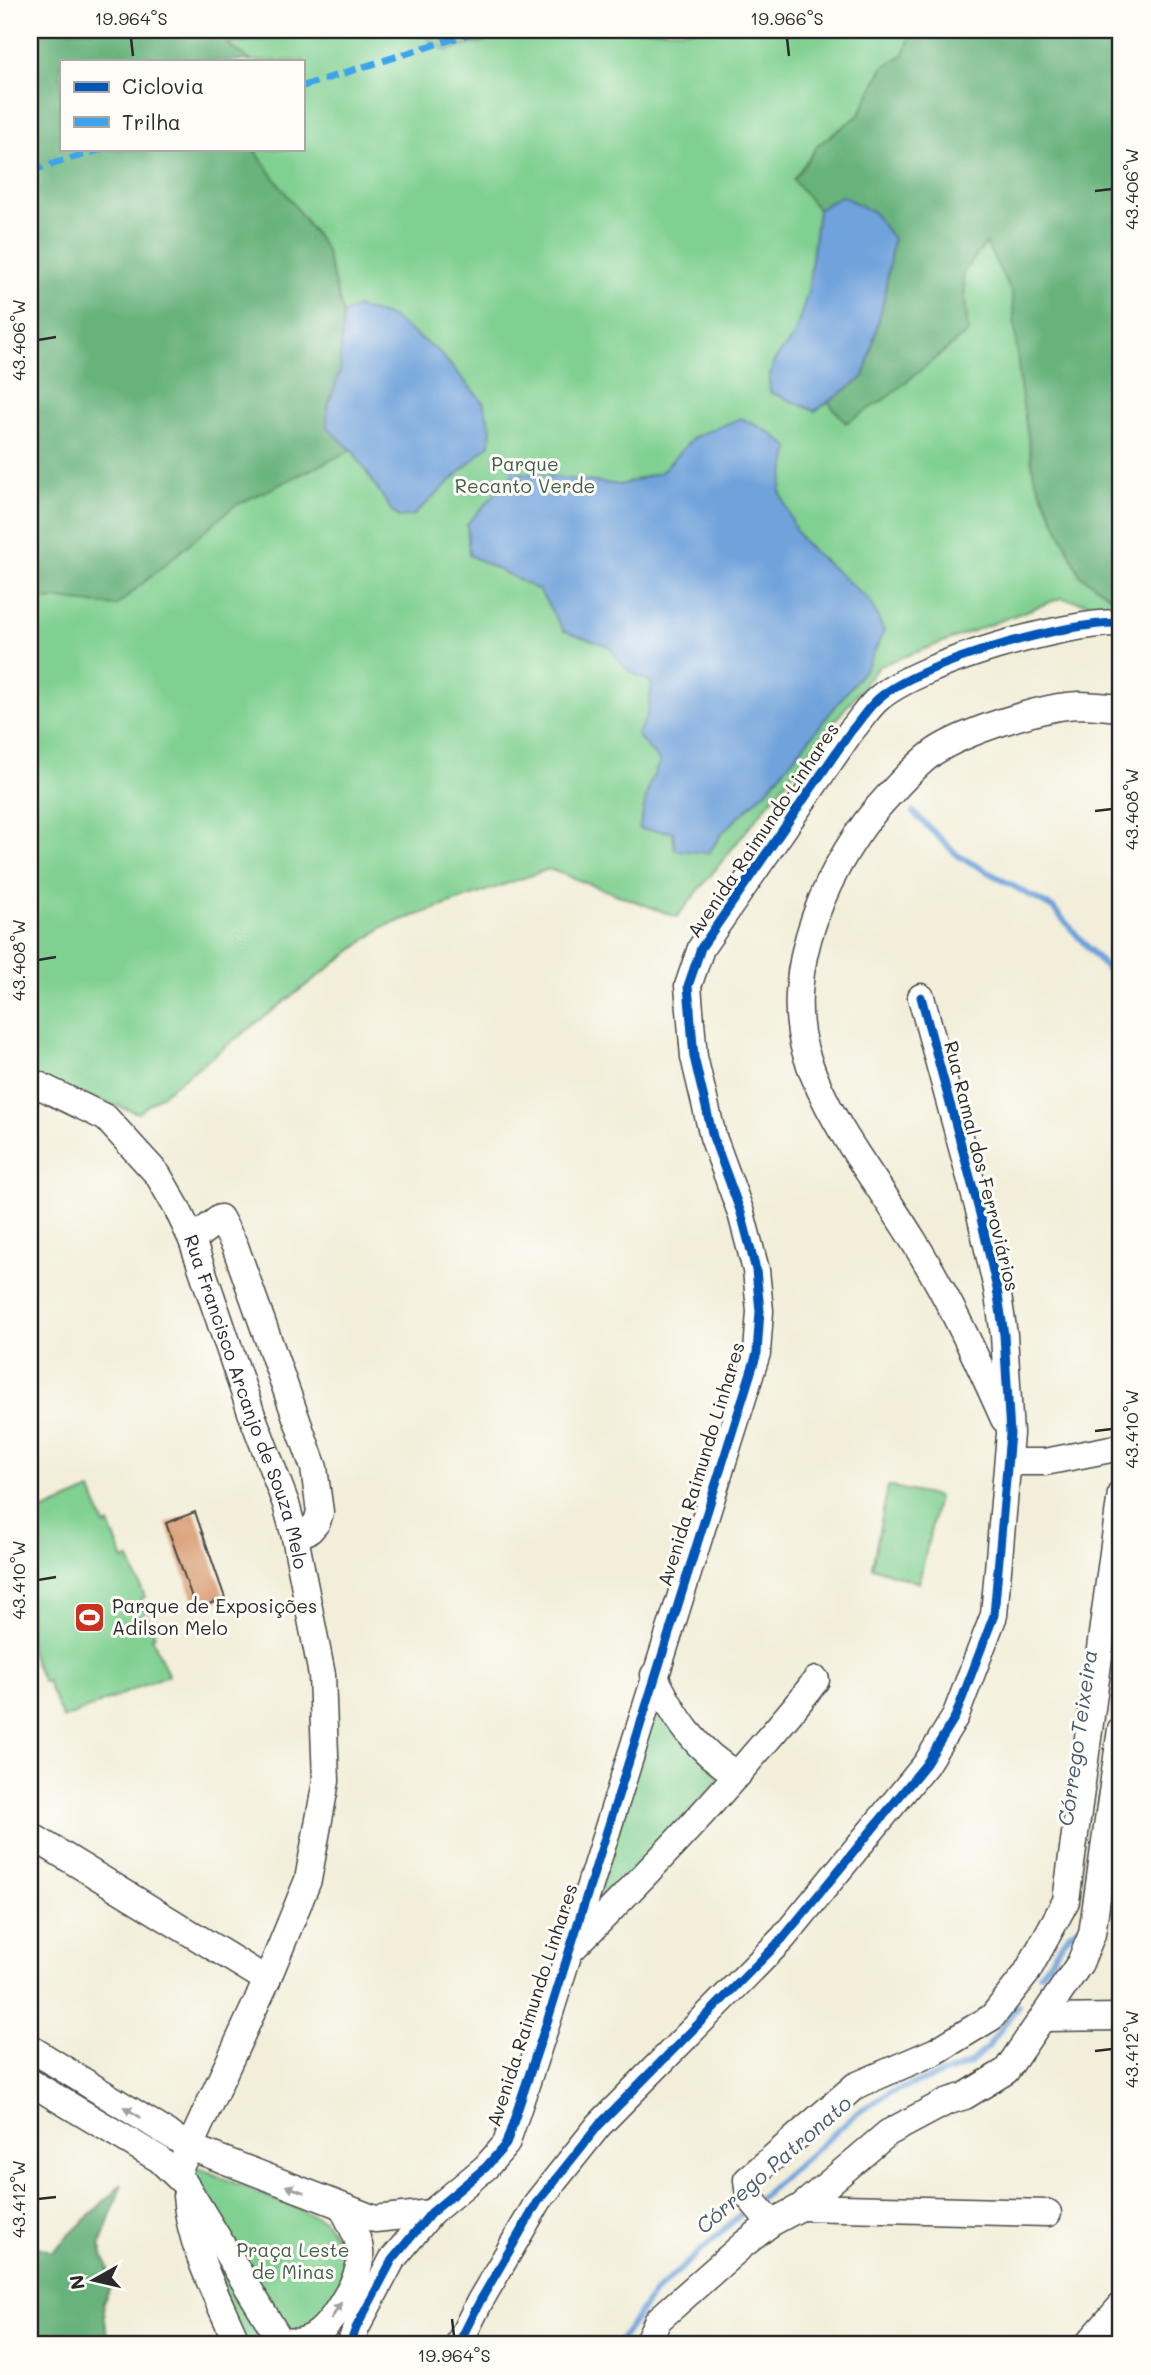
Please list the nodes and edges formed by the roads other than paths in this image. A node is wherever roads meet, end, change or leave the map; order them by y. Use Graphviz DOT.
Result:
graph roads {
  1 [pos="1121,623"];
  2 [pos="1121,708"];
  3 [pos="921,997"];
  4 [pos="30,1081"];
  5 [pos="192,1240"];
  6 [pos="274,1354"];
  7 [pos="237,1369"];
  8 [pos="291,1401"];
  9 [pos="252,1415"];
  10 [pos="1010,1434"];
  11 [pos="1121,1447"];
  12 [pos="1008,1462"];
  13 [pos="1121,1493"];
  14 [pos="295,1537"];
  15 [pos="654,1675"];
  16 [pos="816,1680"];
  17 [pos="1121,1729"];
  18 [pos="737,1774"];
  19 [pos="30,1835"];
  20 [pos="568,1952"];
  21 [pos="267,1980"];
  22 [pos="1121,2017"];
  23 [pos="1044,2018"];
  24 [pos="30,2048"];
  25 [pos="30,2082"];
  26 [pos="190,2147"];
  27 [pos="181,2179"];
  28 [pos="801,2207"];
  29 [pos="343,2208"];
  30 [pos="431,2213"];
  31 [pos="1048,2213"];
  32 [pos="375,2219"];
  33 [pos="771,2223"];
  34 [pos="392,2260"];
  35 [pos="1121,2306"];
  36 [pos="282,2343"];
  37 [pos="238,2345"];
  38 [pos="350,2345"];
  39 [pos="458,2345"];
  40 [pos="646,2345"];
  41 [pos="1087,2345"];
  1 -- 15 [label="street, Avenida Raimundo Linhares"];
  2 -- 10 [label="street"];
  3 -- 10 [label="street, Rua Ramal dos Ferroviários"];
  4 -- 5 [label="street, Rua Francisco Arcanjo de Souza Melo"];
  5 -- 6 [label="street"];
  5 -- 7 [label="street, Rua Francisco Arcanjo de Souza Melo"];
  6 -- 7 [label="street"];
  6 -- 8 [label="street"];
  7 -- 9 [label="street, Rua Francisco Arcanjo de Souza Melo"];
  8 -- 9 [label="street"];
  8 -- 14 [label="street"];
  9 -- 14 [label="street, Rua Francisco Arcanjo de Souza Melo"];
  10 -- 12 [label="street, Rua Ramal dos Ferroviários"];
  11 -- 12 [label="street"];
  12 -- 39 [label="street, Rua Ramal dos Ferroviários"];
  13 -- 33 [label="street"];
  14 -- 21 [label="street, Rua Francisco Arcanjo de Souza Melo"];
  15 -- 18 [label="street"];
  15 -- 20 [label="street, Avenida Raimundo Linhares"];
  16 -- 18 [label="street"];
  17 -- 23 [label="street"];
  18 -- 20 [label="street"];
  19 -- 21 [label="street"];
  20 -- 30 [label="street, Avenida Raimundo Linhares"];
  21 -- 26 [label="street, Rua Francisco Arcanjo de Souza Melo"];
  22 -- 23 [label="street"];
  23 -- 28 [label="street"];
  26 -- 24 [label="street, one-way"];
  25 -- 27 [label="street"];
  26 -- 27 [label="street, Rua Francisco Arcanjo de Souza Melo"];
  29 -- 26 [label="street, one-way"];
  27 -- 36 [label="street"];
  27 -- 37 [label="street"];
  28 -- 31 [label="street"];
  28 -- 33 [label="street"];
  29 -- 32 [label="street"];
  36 -- 29 [label="street, one-way"];
  30 -- 32 [label="street"];
  30 -- 34 [label="street, Avenida Raimundo Linhares"];
  32 -- 34 [label="street"];
  33 -- 40 [label="street"];
  34 -- 38 [label="street, Avenida Raimundo Linhares"];
  35 -- 41 [label="street"];
}
